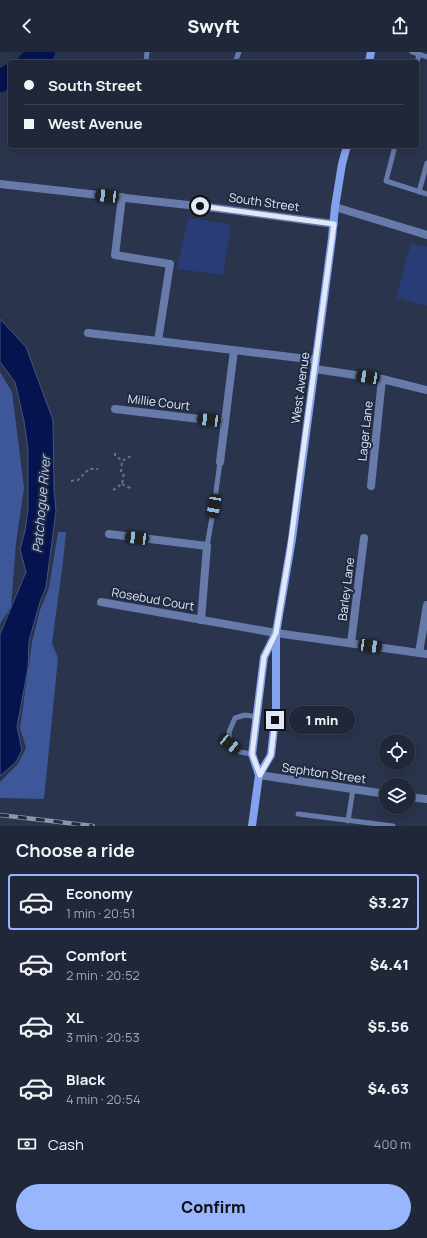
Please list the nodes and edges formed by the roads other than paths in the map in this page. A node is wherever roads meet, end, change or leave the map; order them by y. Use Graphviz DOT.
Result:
graph roads {
  1 [pos="412,52"];
  2 [pos="419,54"];
  3 [pos="427,56"];
  4 [pos="418,60"];
  5 [pos="346,148"];
  6 [pos="394,148"];
  7 [pos="427,163"];
  8 [pos="0,184"];
  9 [pos="420,192"];
  10 [pos="427,194"];
  11 [pos="122,197"];
  12 [pos="335,207"];
  13 [pos="334,224"];
  14 [pos="427,234"];
  15 [pos="88,333"];
  16 [pos="158,342"];
  17 [pos="234,350"];
  18 [pos="315,364"];
  19 [pos="382,379"];
  20 [pos="427,390"];
  21 [pos="115,409"];
  22 [pos="225,422"];
  23 [pos="220,462"];
  24 [pos="371,486"];
  25 [pos="109,534"];
  26 [pos="364,538"];
  27 [pos="207,546"];
  28 [pos="101,602"];
  29 [pos="427,605"];
  30 [pos="201,620"];
  31 [pos="276,633"];
  32 [pos="351,643"];
  33 [pos="423,653"];
  34 [pos="257,717"];
  35 [pos="252,754"];
  36 [pos="260,775"];
  37 [pos="353,789"];
  38 [pos="379,793"];
  39 [pos="415,798"];
  40 [pos="427,799"];
  41 [pos="298,814"];
  42 [pos="348,821"];
  43 [pos="252,826"];
  44 [pos="393,826"];
  1 -- 2 [label="lane"];
  2 -- 3 [label="lane"];
  2 -- 4 [label="lane"];
  5 -- 12 [label="main road, West Avenue"];
  6 -- 9 [label="lane"];
  7 -- 9 [label="lane"];
  8 -- 11 [label="street, South Street"];
  9 -- 10 [label="lane"];
  11 -- 13 [label="street, South Street"];
  11 -- 16 [label="street"];
  12 -- 13 [label="main road, West Avenue"];
  12 -- 14 [label="street"];
  13 -- 18 [label="main road, West Avenue"];
  15 -- 16 [label="street"];
  16 -- 17 [label="street"];
  17 -- 18 [label="street"];
  17 -- 22 [label="street"];
  18 -- 19 [label="street"];
  18 -- 31 [label="main road, West Avenue"];
  19 -- 20 [label="street"];
  19 -- 24 [label="street, Lager Lane"];
  21 -- 22 [label="street, Millie Court"];
  22 -- 23 [label="street"];
  23 -- 27 [label="lane"];
  25 -- 27 [label="street"];
  26 -- 32 [label="street, Barley Lane"];
  27 -- 30 [label="street, Rosebud Court"];
  28 -- 30 [label="street, Rosebud Court"];
  29 -- 33 [label="street"];
  30 -- 31 [label="street, Rosebud Court"];
  31 -- 32 [label="street, Rosebud Court"];
  31 -- 34 [label="main road, West Avenue"];
  31 -- 36 [label="main road, West Avenue"];
  32 -- 33 [label="street, Rosebud Court"];
  34 -- 35 [label="main road, West Avenue"];
  34 -- 35 [label="lane"];
  35 -- 36 [label="main road, West Avenue"];
  36 -- 37 [label="street, Sephton Street"];
  36 -- 43 [label="main road, West Avenue"];
  37 -- 38 [label="street, Sephton Street"];
  37 -- 42 [label="lane"];
  39 -- 40 [label="street"];
  41 -- 42 [label="lane"];
  42 -- 44 [label="lane"];
}
